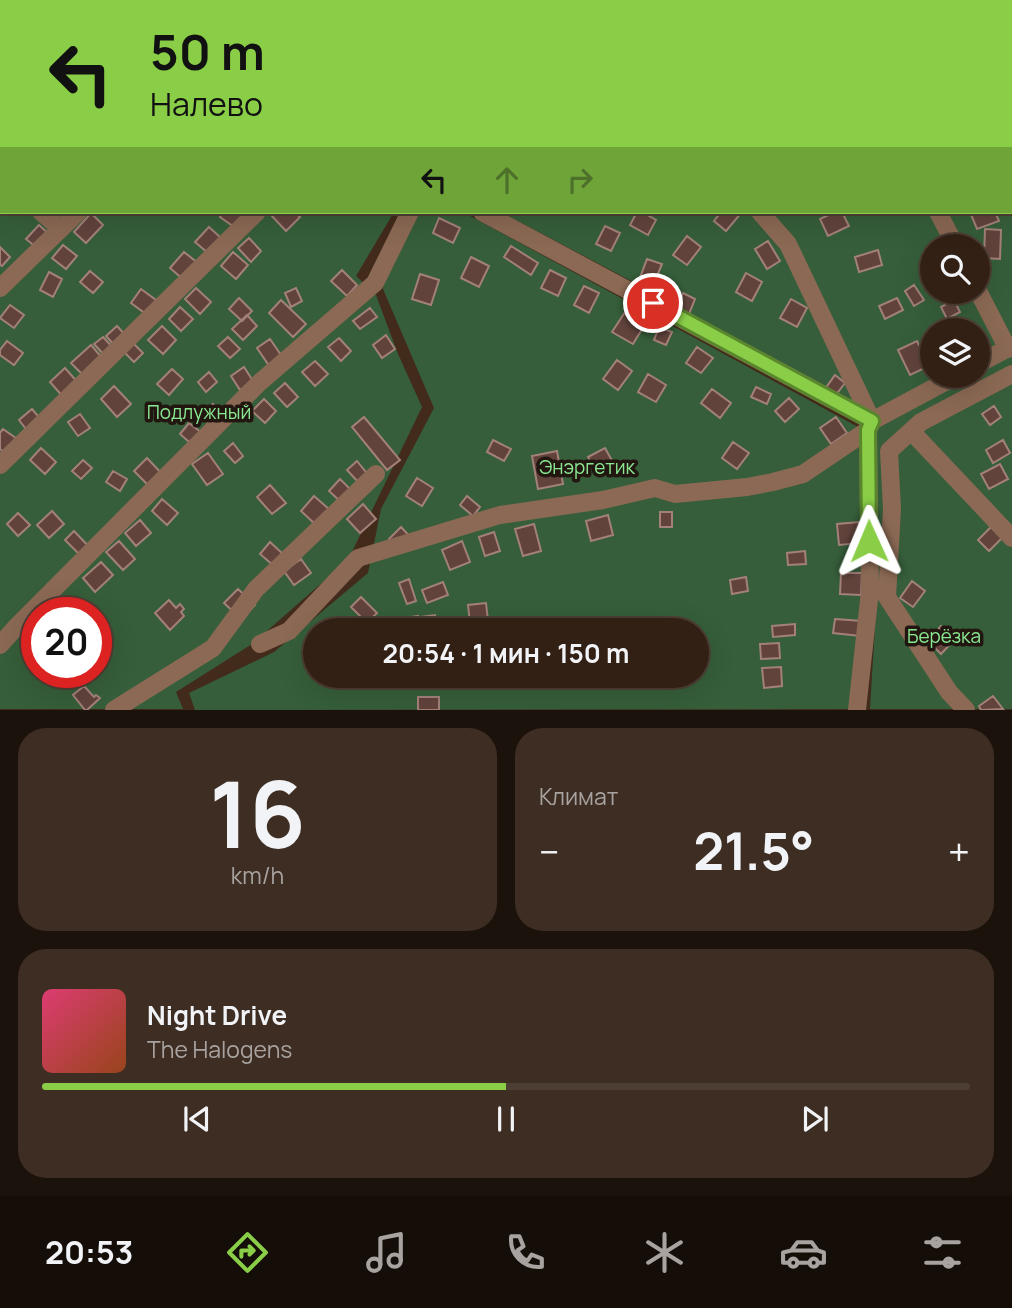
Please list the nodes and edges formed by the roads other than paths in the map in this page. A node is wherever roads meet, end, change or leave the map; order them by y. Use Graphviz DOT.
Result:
graph roads {
  1 [pos="43,214"];
  2 [pos="76,214"];
  3 [pos="255,214"];
  4 [pos="409,214"];
  5 [pos="486,214"];
  6 [pos="762,214"];
  7 [pos="938,214"];
  8 [pos="61,229"];
  9 [pos="949,234"];
  10 [pos="0,288"];
  11 [pos="985,304"];
  12 [pos="1010,347"];
  13 [pos="990,358"];
  14 [pos="1012,374"];
  15 [pos="935,388"];
  16 [pos="870,426"];
  17 [pos="911,431"];
  18 [pos="0,465"];
  19 [pos="376,474"];
  20 [pos="1012,538"];
  21 [pos="0,645"];
  22 [pos="260,645"];
  23 [pos="114,709"];
  24 [pos="857,709"];
  25 [pos="966,709"];
  1 -- 8 [label="lane"];
  2 -- 8 [label="lane"];
  3 -- 18 [label="lane"];
  4 -- 21 [label="lane"];
  5 -- 16 [label="lane"];
  6 -- 16 [label="lane"];
  7 -- 9 [label="lane"];
  8 -- 10 [label="lane"];
  11 -- 12 [label="lane"];
  12 -- 13 [label="lane"];
  14 -- 17 [label="lane"];
  15 -- 16 [label="lane"];
  16 -- 22 [label="lane"];
  16 -- 24 [label="lane"];
  17 -- 20 [label="lane"];
  17 -- 25 [label="lane"];
  19 -- 23 [label="lane"];
}
